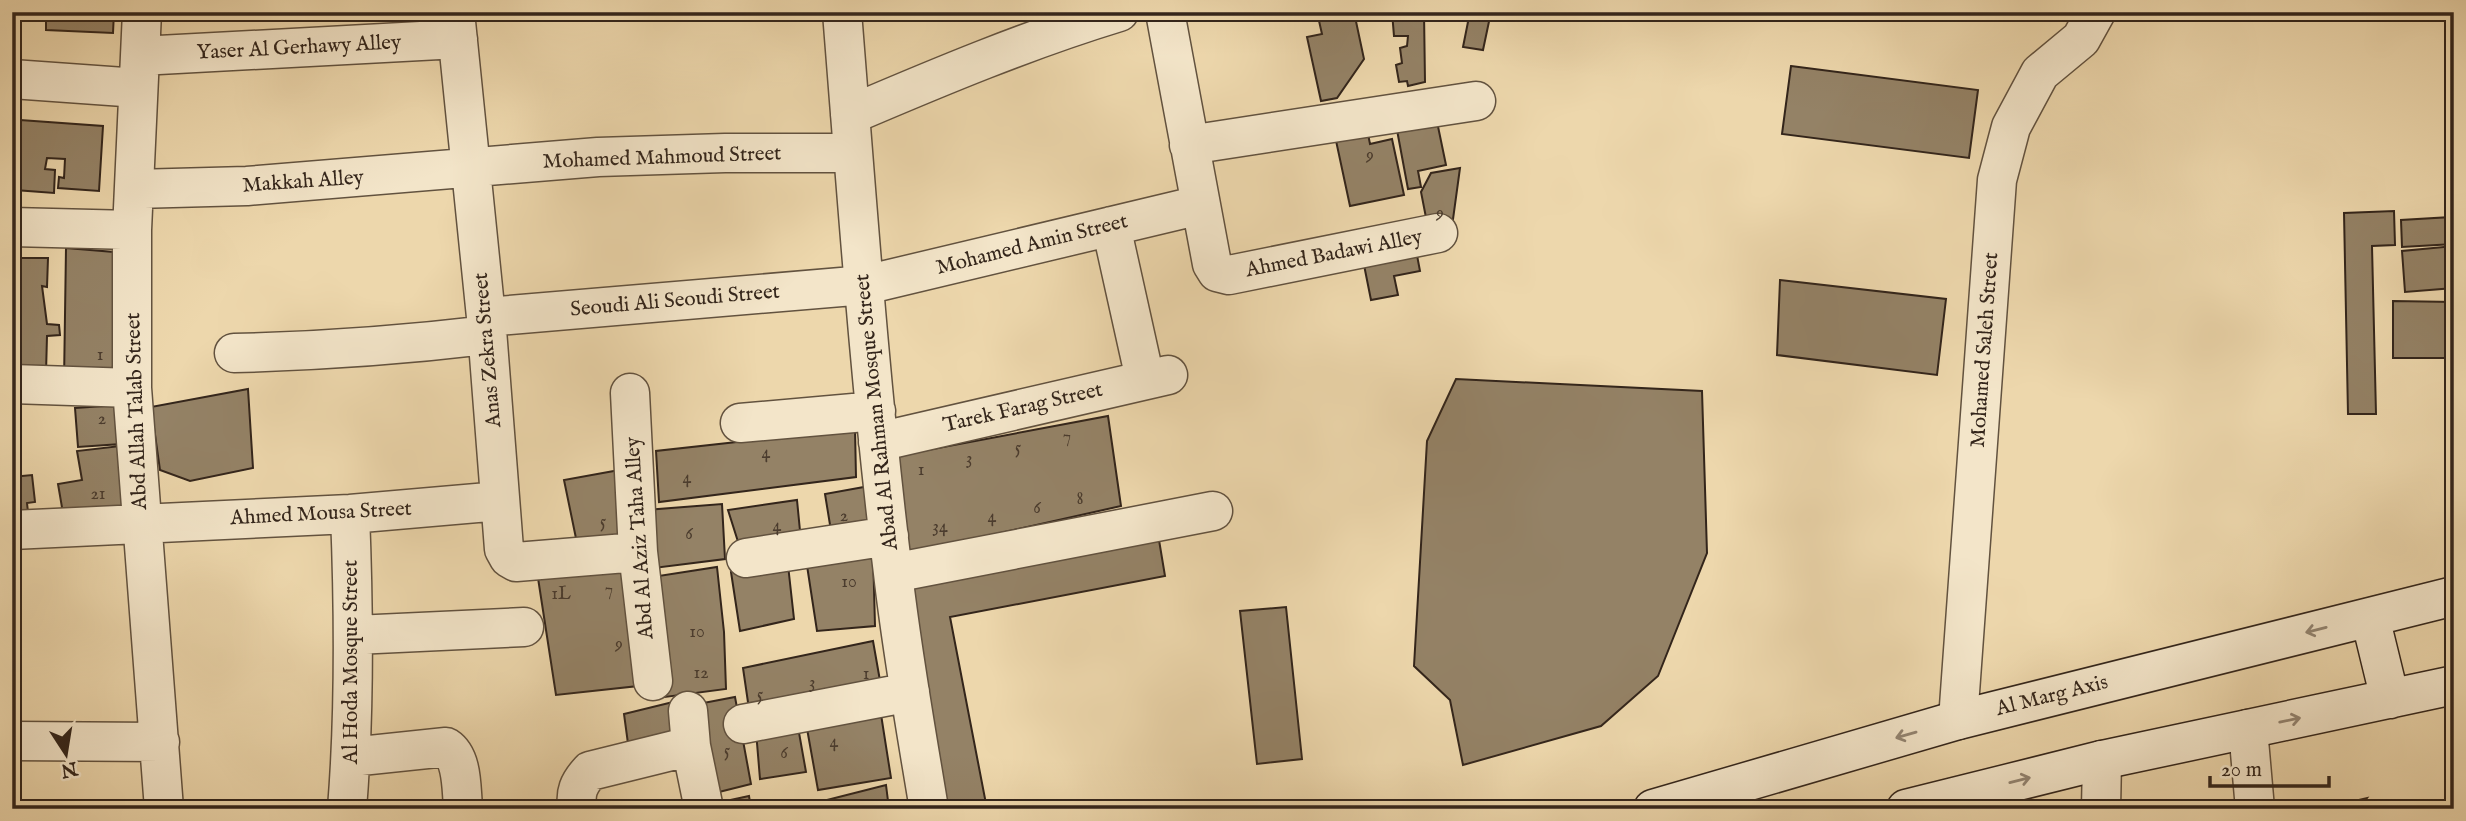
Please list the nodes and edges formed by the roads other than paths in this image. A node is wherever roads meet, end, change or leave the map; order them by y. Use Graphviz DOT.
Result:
graph roads {
  1 [pos="142,12"];
  2 [pos="842,12"];
  3 [pos="1119,12"];
  4 [pos="1165,12"];
  5 [pos="2096,12"];
  6 [pos="1062,21"];
  7 [pos="457,26"];
  8 [pos="139,72"];
  9 [pos="12,79"];
  10 [pos="1476,101"];
  11 [pos="850,115"];
  12 [pos="1189,145"];
  13 [pos="852,153"];
  14 [pos="471,167"];
  15 [pos="135,189"];
  16 [pos="1200,205"];
  17 [pos="1111,226"];
  18 [pos="12,227"];
  19 [pos="132,230"];
  20 [pos="1438,233"];
  21 [pos="865,285"];
  22 [pos="487,326"];
  23 [pos="234,353"];
  24 [pos="12,384"];
  25 [pos="132,388"];
  26 [pos="630,393"];
  27 [pos="740,423"];
  28 [pos="877,427"];
  29 [pos="500,501"];
  30 [pos="1213,511"];
  31 [pos="350,514"];
  32 [pos="141,523"];
  33 [pos="12,530"];
  34 [pos="638,552"];
  35 [pos="891,554"];
  36 [pos="746,558"];
  37 [pos="2454,596"];
  38 [pos="2370,617"];
  39 [pos="524,627"];
  40 [pos="355,635"];
  41 [pos="653,681"];
  42 [pos="2454,685"];
  43 [pos="910,692"];
  44 [pos="2390,699"];
  45 [pos="1958,720"];
  46 [pos="743,724"];
  47 [pos="2249,729"];
  48 [pos="12,741"];
  49 [pos="160,742"];
  50 [pos="351,757"];
  51 [pos="2102,760"];
  52 [pos="463,806"];
  53 [pos="164,808"];
  54 [pos="150,809"];
  55 [pos="347,809"];
  56 [pos="578,809"];
  57 [pos="704,809"];
  58 [pos="929,809"];
  59 [pos="1653,809"];
  60 [pos="1906,809"];
  61 [pos="2101,809"];
  62 [pos="2255,809"];
  1 -- 8 [label="street, Abd Allah Talab Street"];
  2 -- 11 [label="street, Abad Al Rahman Mosque Street"];
  3 -- 6 [label="street"];
  4 -- 12 [label="street"];
  5 -- 45 [label="street, Mohamed Saleh Street"];
  6 -- 11 [label="street"];
  7 -- 8 [label="street, Yaser Al Gerhawy Alley"];
  7 -- 14 [label="street, Anas Zekra Street"];
  8 -- 9 [label="street, Yaser Al Gerhawy Alley"];
  8 -- 15 [label="street, Abd Allah Talab Street"];
  10 -- 12 [label="street"];
  11 -- 13 [label="street, Abad Al Rahman Mosque Street"];
  12 -- 16 [label="street"];
  13 -- 14 [label="street, Mohamed Mahmoud Street"];
  13 -- 21 [label="street, Abad Al Rahman Mosque Street"];
  14 -- 15 [label="street, Makkah Alley"];
  14 -- 22 [label="street, Anas Zekra Street"];
  15 -- 19 [label="street, Abd Allah Talab Street"];
  16 -- 17 [label="street, Mohamed Amin Street"];
  16 -- 20 [label="street, Ahmed Badawi Alley"];
  17 -- 21 [label="street, Mohamed Amin Street"];
  17 -- 28 [label="street, Tarek Farag Street"];
  18 -- 19 [label="street"];
  19 -- 25 [label="street, Abd Allah Talab Street"];
  21 -- 22 [label="street, Seoudi Ali Seoudi Street"];
  21 -- 28 [label="street, Abad Al Rahman Mosque Street"];
  22 -- 23 [label="street, Seoudi Ali Seoudi Street"];
  22 -- 29 [label="street, Anas Zekra Street"];
  24 -- 25 [label="street"];
  25 -- 32 [label="street, Abd Allah Talab Street"];
  26 -- 34 [label="street, Abd Al Aziz Taha Alley"];
  27 -- 28 [label="street, Tarek Farag Street"];
  28 -- 35 [label="street, Abad Al Rahman Mosque Street"];
  29 -- 31 [label="street, Ahmed Mousa Street"];
  29 -- 34 [label="street, Anas Zekra Street"];
  30 -- 35 [label="street"];
  31 -- 32 [label="street, Ahmed Mousa Street"];
  31 -- 40 [label="street, Al Hoda Mosque Street"];
  32 -- 33 [label="street, Ahmed Mousa Street"];
  32 -- 49 [label="street, Abd Allah Talab Street"];
  34 -- 41 [label="street, Abd Al Aziz Taha Alley"];
  35 -- 36 [label="street"];
  35 -- 43 [label="street, Abad Al Rahman Mosque Street"];
  37 -- 38 [label="street, Al Marg Axis"];
  38 -- 44 [label="street"];
  38 -- 45 [label="street, Al Marg Axis, one-way"];
  39 -- 40 [label="street"];
  40 -- 50 [label="street, Al Hoda Mosque Street"];
  42 -- 44 [label="street"];
  43 -- 46 [label="street"];
  43 -- 58 [label="street, Abad Al Rahman Mosque Street"];
  47 -- 44 [label="street, one-way"];
  45 -- 59 [label="street, Al Marg Axis, one-way"];
  47 -- 51 [label="street"];
  47 -- 62 [label="street"];
  48 -- 49 [label="street"];
  49 -- 53 [label="street, Abd Allah Talab Street"];
  50 -- 52 [label="street"];
  50 -- 55 [label="street, Al Hoda Mosque Street"];
  60 -- 51 [label="street, one-way"];
  51 -- 61 [label="street"];
  53 -- 54 [label="street"];
  56 -- 57 [label="street"];
}
